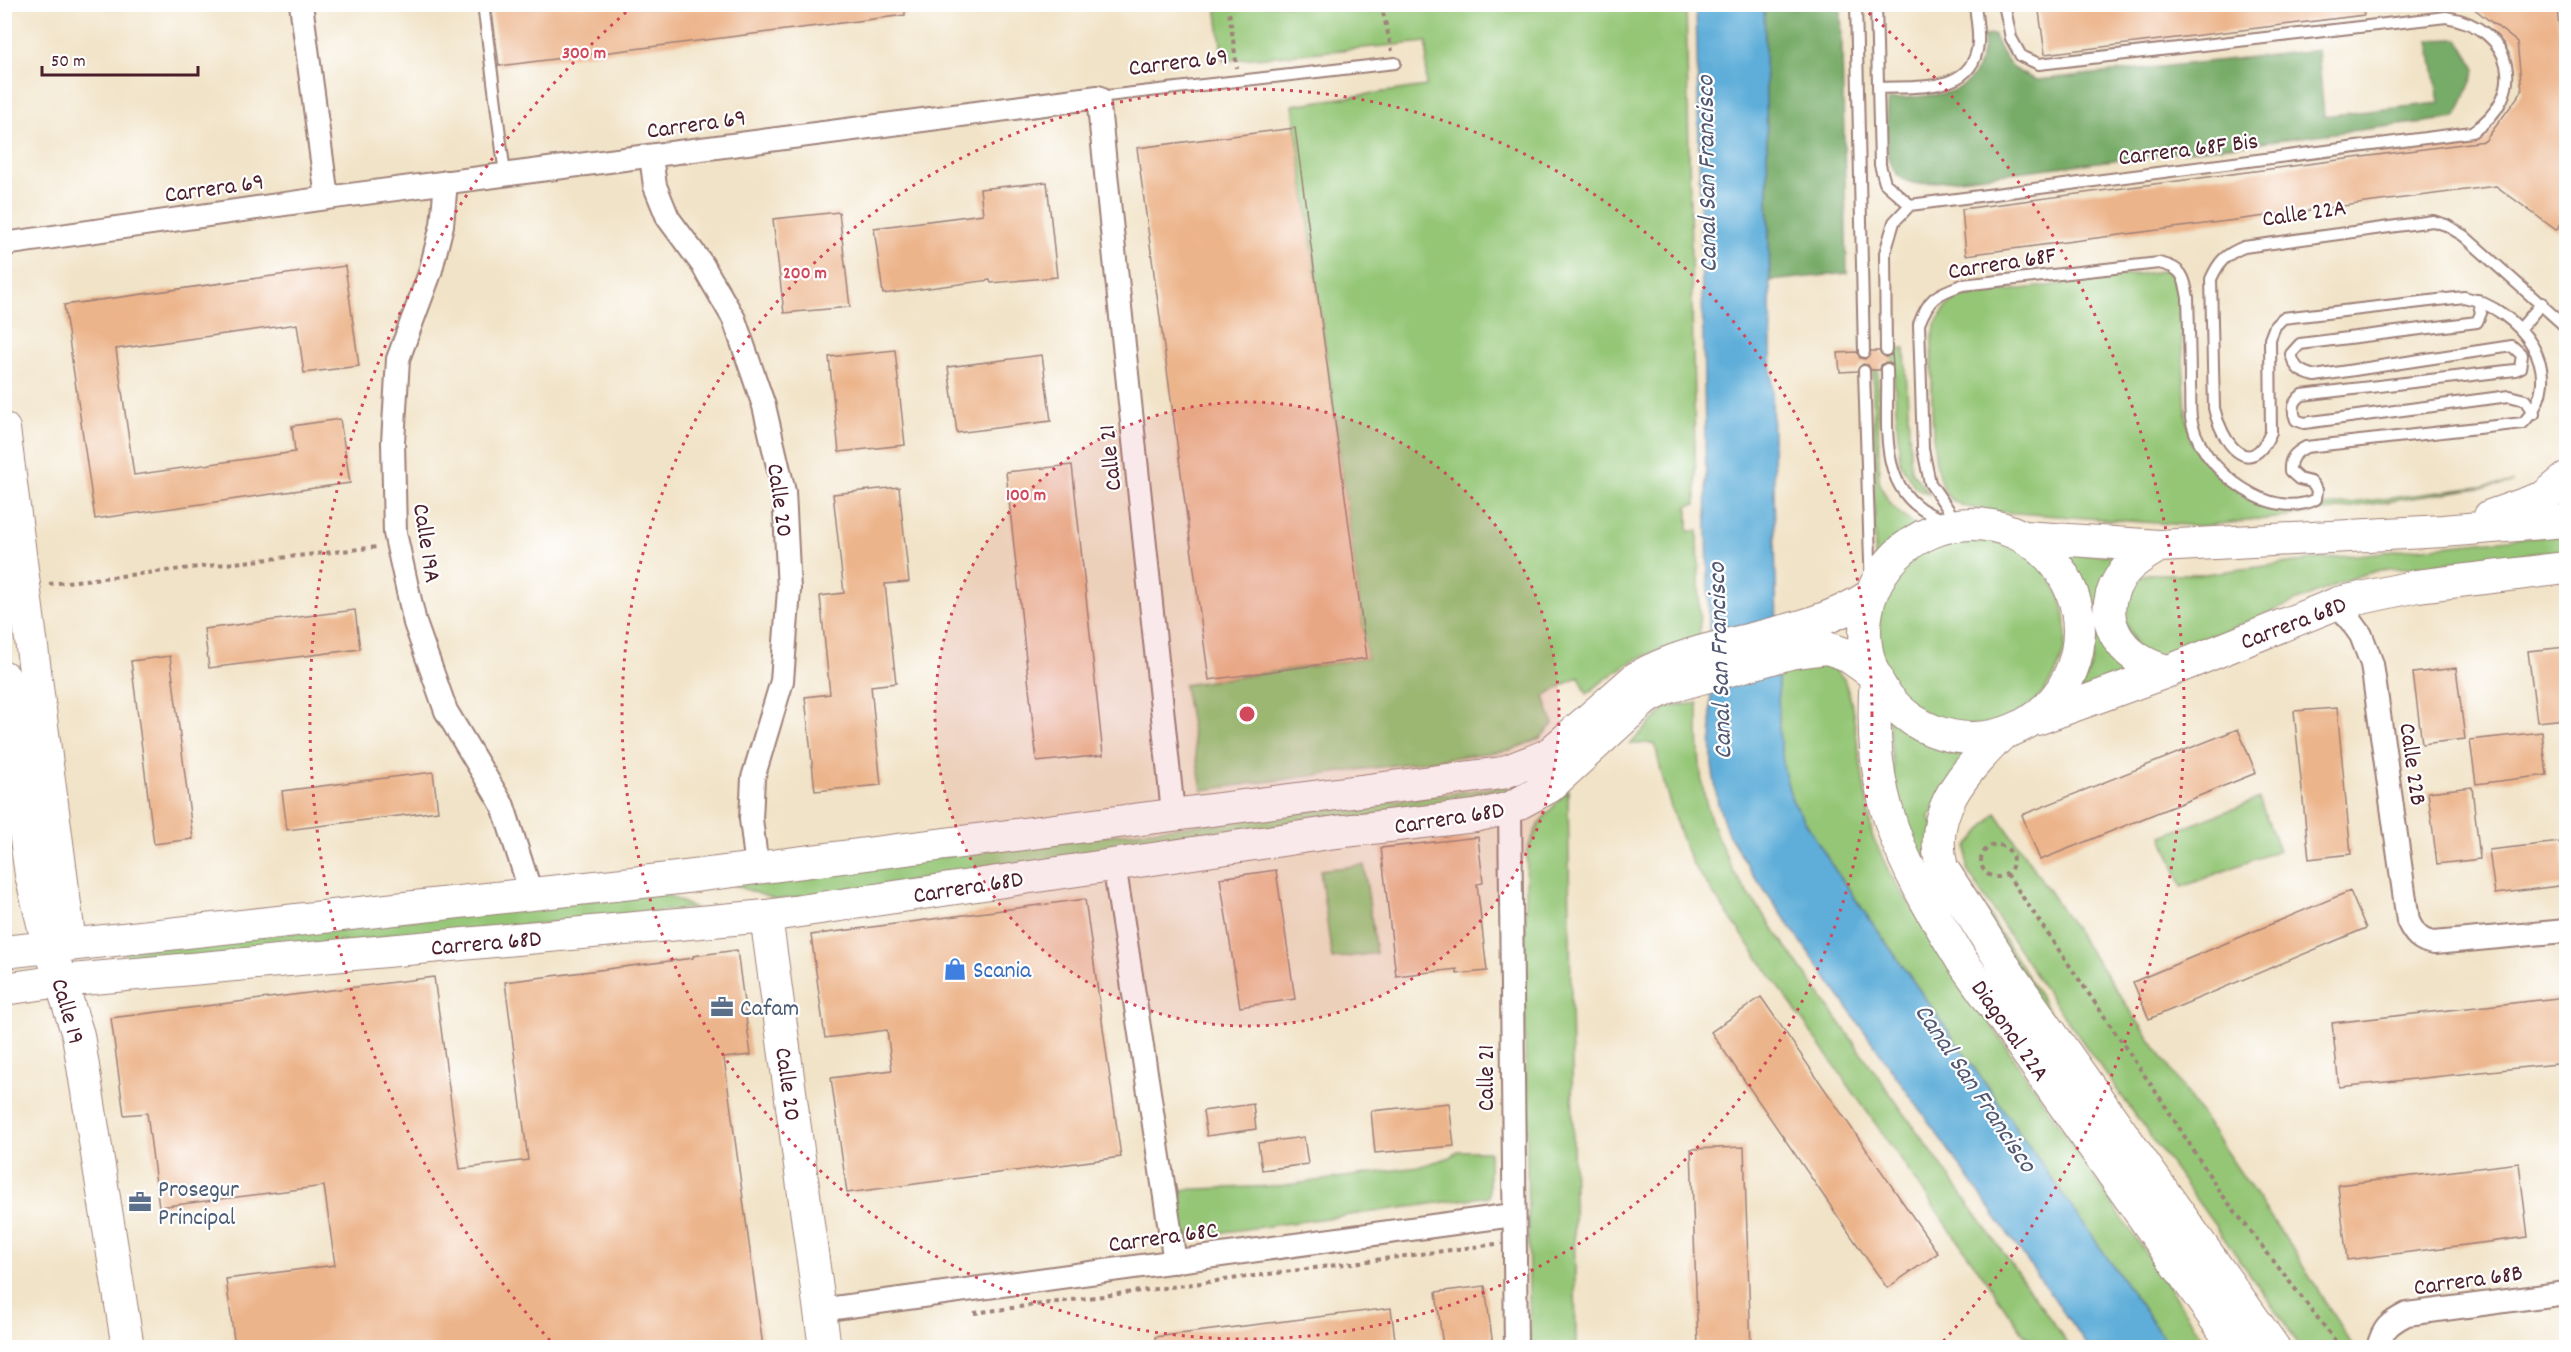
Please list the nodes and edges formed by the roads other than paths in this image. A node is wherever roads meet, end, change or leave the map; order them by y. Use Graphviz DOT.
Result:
graph roads {
  1 [pos="302,4"];
  2 [pos="483,4"];
  3 [pos="1856,4"];
  4 [pos="1876,4"];
  5 [pos="1975,4"];
  6 [pos="2004,4"];
  7 [pos="1395,63"];
  8 [pos="1878,88"];
  9 [pos="1098,97"];
  10 [pos="651,156"];
  11 [pos="505,174"];
  12 [pos="446,182"];
  13 [pos="327,198"];
  14 [pos="1910,205"];
  15 [pos="4,244"];
  16 [pos="2478,300"];
  17 [pos="2542,303"];
  18 [pos="2566,327"];
  19 [pos="2521,328"];
  20 [pos="1886,350"];
  21 [pos="1864,352"];
  22 [pos="1887,369"];
  23 [pos="1864,371"];
  24 [pos="2534,414"];
  25 [pos="4,429"];
  26 [pos="2566,479"];
  27 [pos="2566,521"];
  28 [pos="1959,525"];
  29 [pos="2443,531"];
  30 [pos="2024,537"];
  31 [pos="2158,546"];
  32 [pos="2566,568"];
  33 [pos="1871,595"];
  34 [pos="2338,603"];
  35 [pos="1788,642"];
  36 [pos="1694,666"];
  37 [pos="2169,671"];
  38 [pos="1876,676"];
  39 [pos="4,677"];
  40 [pos="2031,722"];
  41 [pos="2001,735"];
  42 [pos="1510,808"];
  43 [pos="1173,813"];
  44 [pos="1114,864"];
  45 [pos="757,868"];
  46 [pos="678,878"];
  47 [pos="531,893"];
  48 [pos="766,916"];
  49 [pos="2566,931"];
  50 [pos="60,945"];
  51 [pos="4,952"];
  52 [pos="61,981"];
  53 [pos="4,989"];
  54 [pos="1514,1215"];
  55 [pos="1175,1262"];
  56 [pos="2566,1293"];
  57 [pos="820,1310"];
  58 [pos="2380,1339"];
  59 [pos="128,1347"];
  60 [pos="825,1347"];
  61 [pos="1516,1347"];
  62 [pos="2236,1347"];
  63 [pos="2274,1347"];
  1 -- 13 [label="street"];
  2 -- 11 [label="lane"];
  3 -- 21 [label="lane"];
  4 -- 8 [label="lane"];
  5 -- 8 [label="lane"];
  6 -- 14 [label="lane, Carrera 68F Bis"];
  7 -- 9 [label="lane, Carrera 69"];
  8 -- 14 [label="lane"];
  9 -- 10 [label="street, Carrera 69"];
  9 -- 43 [label="street, Calle 21"];
  10 -- 11 [label="street, Carrera 69"];
  10 -- 45 [label="street, Calle 20"];
  11 -- 12 [label="street, Carrera 69"];
  12 -- 13 [label="street, Carrera 69"];
  12 -- 47 [label="street, Calle 19A"];
  13 -- 15 [label="street, Carrera 69"];
  14 -- 20 [label="lane"];
  16 -- 17 [label="lane, Calle 22A"];
  16 -- 19 [label="lane"];
  16 -- 24 [label="lane"];
  17 -- 18 [label="lane, Calle 22A"];
  17 -- 19 [label="lane"];
  19 -- 24 [label="lane"];
  22 -- 28 [label="lane"];
  23 -- 33 [label="lane"];
  24 -- 28 [label="lane, Carrera 68F"];
  25 -- 50 [label="main road, Calle 19"];
  26 -- 29 [label="main road"];
  27 -- 29 [label="main road"];
  28 -- 30 [label="main road"];
  28 -- 33 [label="main road"];
  29 -- 31 [label="main road"];
  30 -- 31 [label="main road"];
  30 -- 40 [label="main road"];
  31 -- 37 [label="main road"];
  32 -- 34 [label="main road, Carrera 68D"];
  33 -- 35 [label="main road, Carrera 68D"];
  33 -- 38 [label="main road"];
  34 -- 37 [label="main road, Carrera 68D"];
  34 -- 49 [label="street, Calle 22B"];
  35 -- 36 [label="main road, Carrera 68D"];
  35 -- 38 [label="main road, Carrera 68D"];
  36 -- 42 [label="main road, Carrera 68D"];
  36 -- 43 [label="main road, Carrera 68D"];
  37 -- 40 [label="main road, Carrera 68D"];
  38 -- 41 [label="main road"];
  38 -- 62 [label="main road, Diagonal 22A"];
  39 -- 50 [label="main road, Calle 19"];
  40 -- 41 [label="main road"];
  41 -- 63 [label="main road, Diagonal 22A"];
  42 -- 44 [label="main road, Carrera 68D"];
  42 -- 54 [label="street, Calle 21"];
  43 -- 45 [label="main road, Carrera 68D"];
  44 -- 48 [label="main road, Carrera 68D"];
  44 -- 55 [label="street"];
  45 -- 46 [label="main road, Carrera 68D"];
  46 -- 47 [label="main road, Carrera 68D"];
  46 -- 48 [label="main road"];
  47 -- 50 [label="main road, Carrera 68D"];
  48 -- 52 [label="main road, Carrera 68D"];
  48 -- 57 [label="main road, Calle 20"];
  50 -- 51 [label="main road, Carrera 68D"];
  50 -- 52 [label="main road, Calle 19"];
  52 -- 53 [label="main road, Carrera 68D"];
  52 -- 59 [label="main road, Calle 19"];
  54 -- 55 [label="street, Carrera 68C"];
  54 -- 61 [label="street, Calle 21"];
  55 -- 57 [label="street, Carrera 68C"];
  56 -- 58 [label="street, Carrera 68B"];
  57 -- 60 [label="main road, Calle 20"];
}
